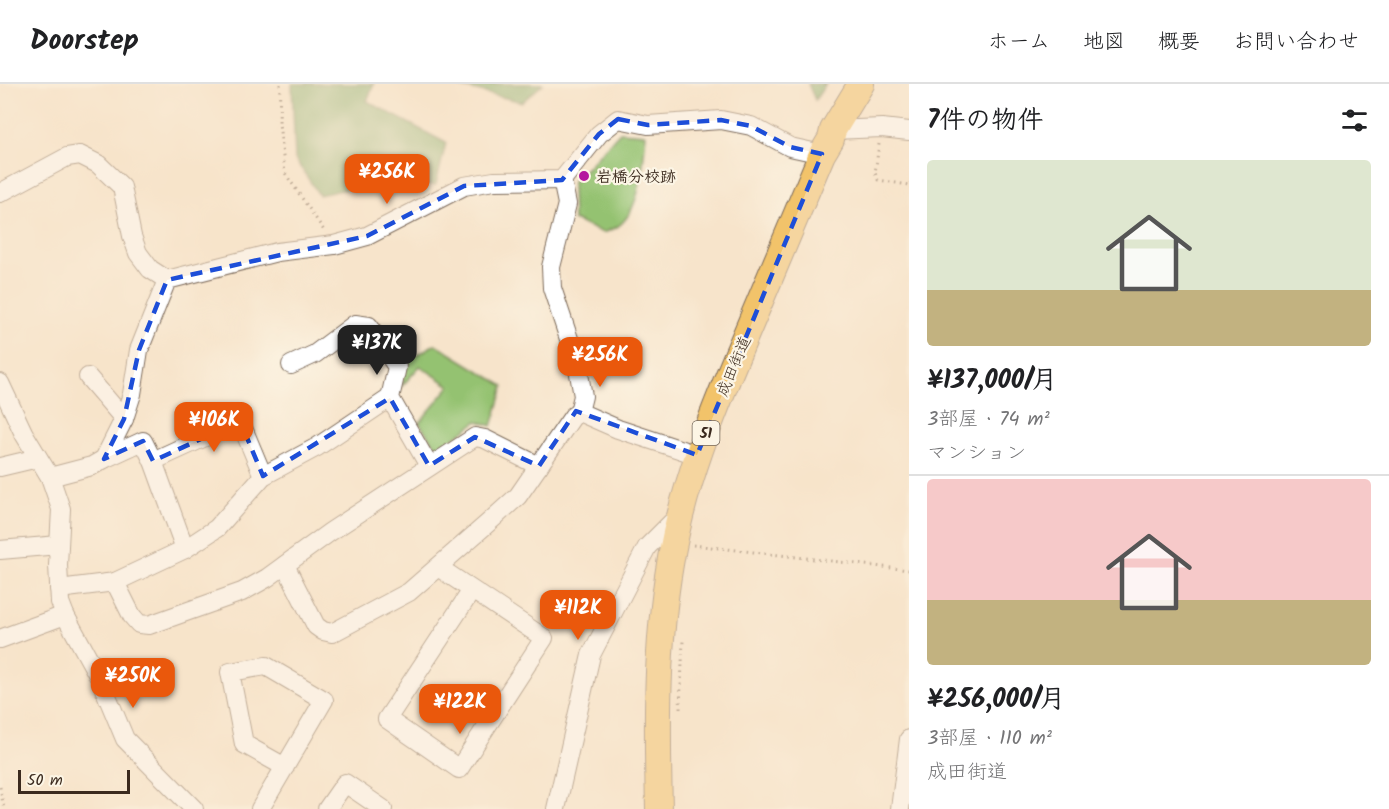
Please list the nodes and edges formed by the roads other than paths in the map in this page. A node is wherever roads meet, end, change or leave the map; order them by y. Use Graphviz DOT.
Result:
graph roads {
  1 [pos="861,84"];
  2 [pos="833,130"];
  3 [pos="909,131"];
  4 [pos="822,154"];
  5 [pos="562,180"];
  6 [pos="0,193"];
  7 [pos="166,280"];
  8 [pos="291,365"];
  9 [pos="88,377"];
  10 [pos="0,383"];
  11 [pos="390,398"];
  12 [pos="579,412"];
  13 [pos="124,419"];
  14 [pos="697,455"];
  15 [pos="38,458"];
  16 [pos="104,459"];
  17 [pos="153,461"];
  18 [pos="429,466"];
  19 [pos="539,466"];
  20 [pos="0,467"];
  21 [pos="263,476"];
  22 [pos="50,477"];
  23 [pos="681,513"];
  24 [pos="59,545"];
  25 [pos="185,549"];
  26 [pos="0,550"];
  27 [pos="285,565"];
  28 [pos="438,567"];
  29 [pos="115,582"];
  30 [pos="59,589"];
  31 [pos="472,590"];
  32 [pos="65,615"];
  33 [pos="0,639"];
  34 [pos="909,739"];
  35 [pos="285,767"];
  36 [pos="185,807"];
  37 [pos="260,809"];
  38 [pos="327,809"];
  39 [pos="383,809"];
  40 [pos="556,809"];
  41 [pos="659,809"];
  42 [pos="900,809"];
  1 -- 2 [label="highway, 成田街道 / 51"];
  2 -- 3 [label="street"];
  2 -- 4 [label="highway, 成田街道 / 51"];
  4 -- 5 [label="street"];
  4 -- 14 [label="highway, 成田街道 / 51"];
  5 -- 7 [label="street"];
  5 -- 12 [label="street"];
  6 -- 7 [label="street"];
  7 -- 13 [label="street"];
  8 -- 11 [label="street"];
  9 -- 13 [label="street"];
  10 -- 15 [label="street"];
  11 -- 18 [label="street"];
  11 -- 21 [label="street"];
  12 -- 14 [label="street"];
  12 -- 19 [label="street"];
  13 -- 16 [label="street"];
  14 -- 23 [label="highway, 成田街道 / 51"];
  15 -- 20 [label="street"];
  15 -- 22 [label="street"];
  16 -- 17 [label="street"];
  16 -- 22 [label="street"];
  17 -- 21 [label="street"];
  17 -- 25 [label="street"];
  18 -- 19 [label="street"];
  18 -- 27 [label="street"];
  19 -- 28 [label="street"];
  21 -- 25 [label="street"];
  22 -- 24 [label="street"];
  23 -- 40 [label="street"];
  23 -- 41 [label="highway, 成田街道 / 51"];
  24 -- 26 [label="street"];
  24 -- 30 [label="street"];
  25 -- 29 [label="street"];
  27 -- 28 [label="street"];
  27 -- 29 [label="street"];
  28 -- 31 [label="street"];
  29 -- 30 [label="street"];
  30 -- 32 [label="street"];
  31 -- 31 [label="street"];
  32 -- 33 [label="street"];
  32 -- 36 [label="street"];
  34 -- 42 [label="street"];
  35 -- 35 [label="street"];
  35 -- 37 [label="street"];
  38 -- 39 [label="street"];
}
